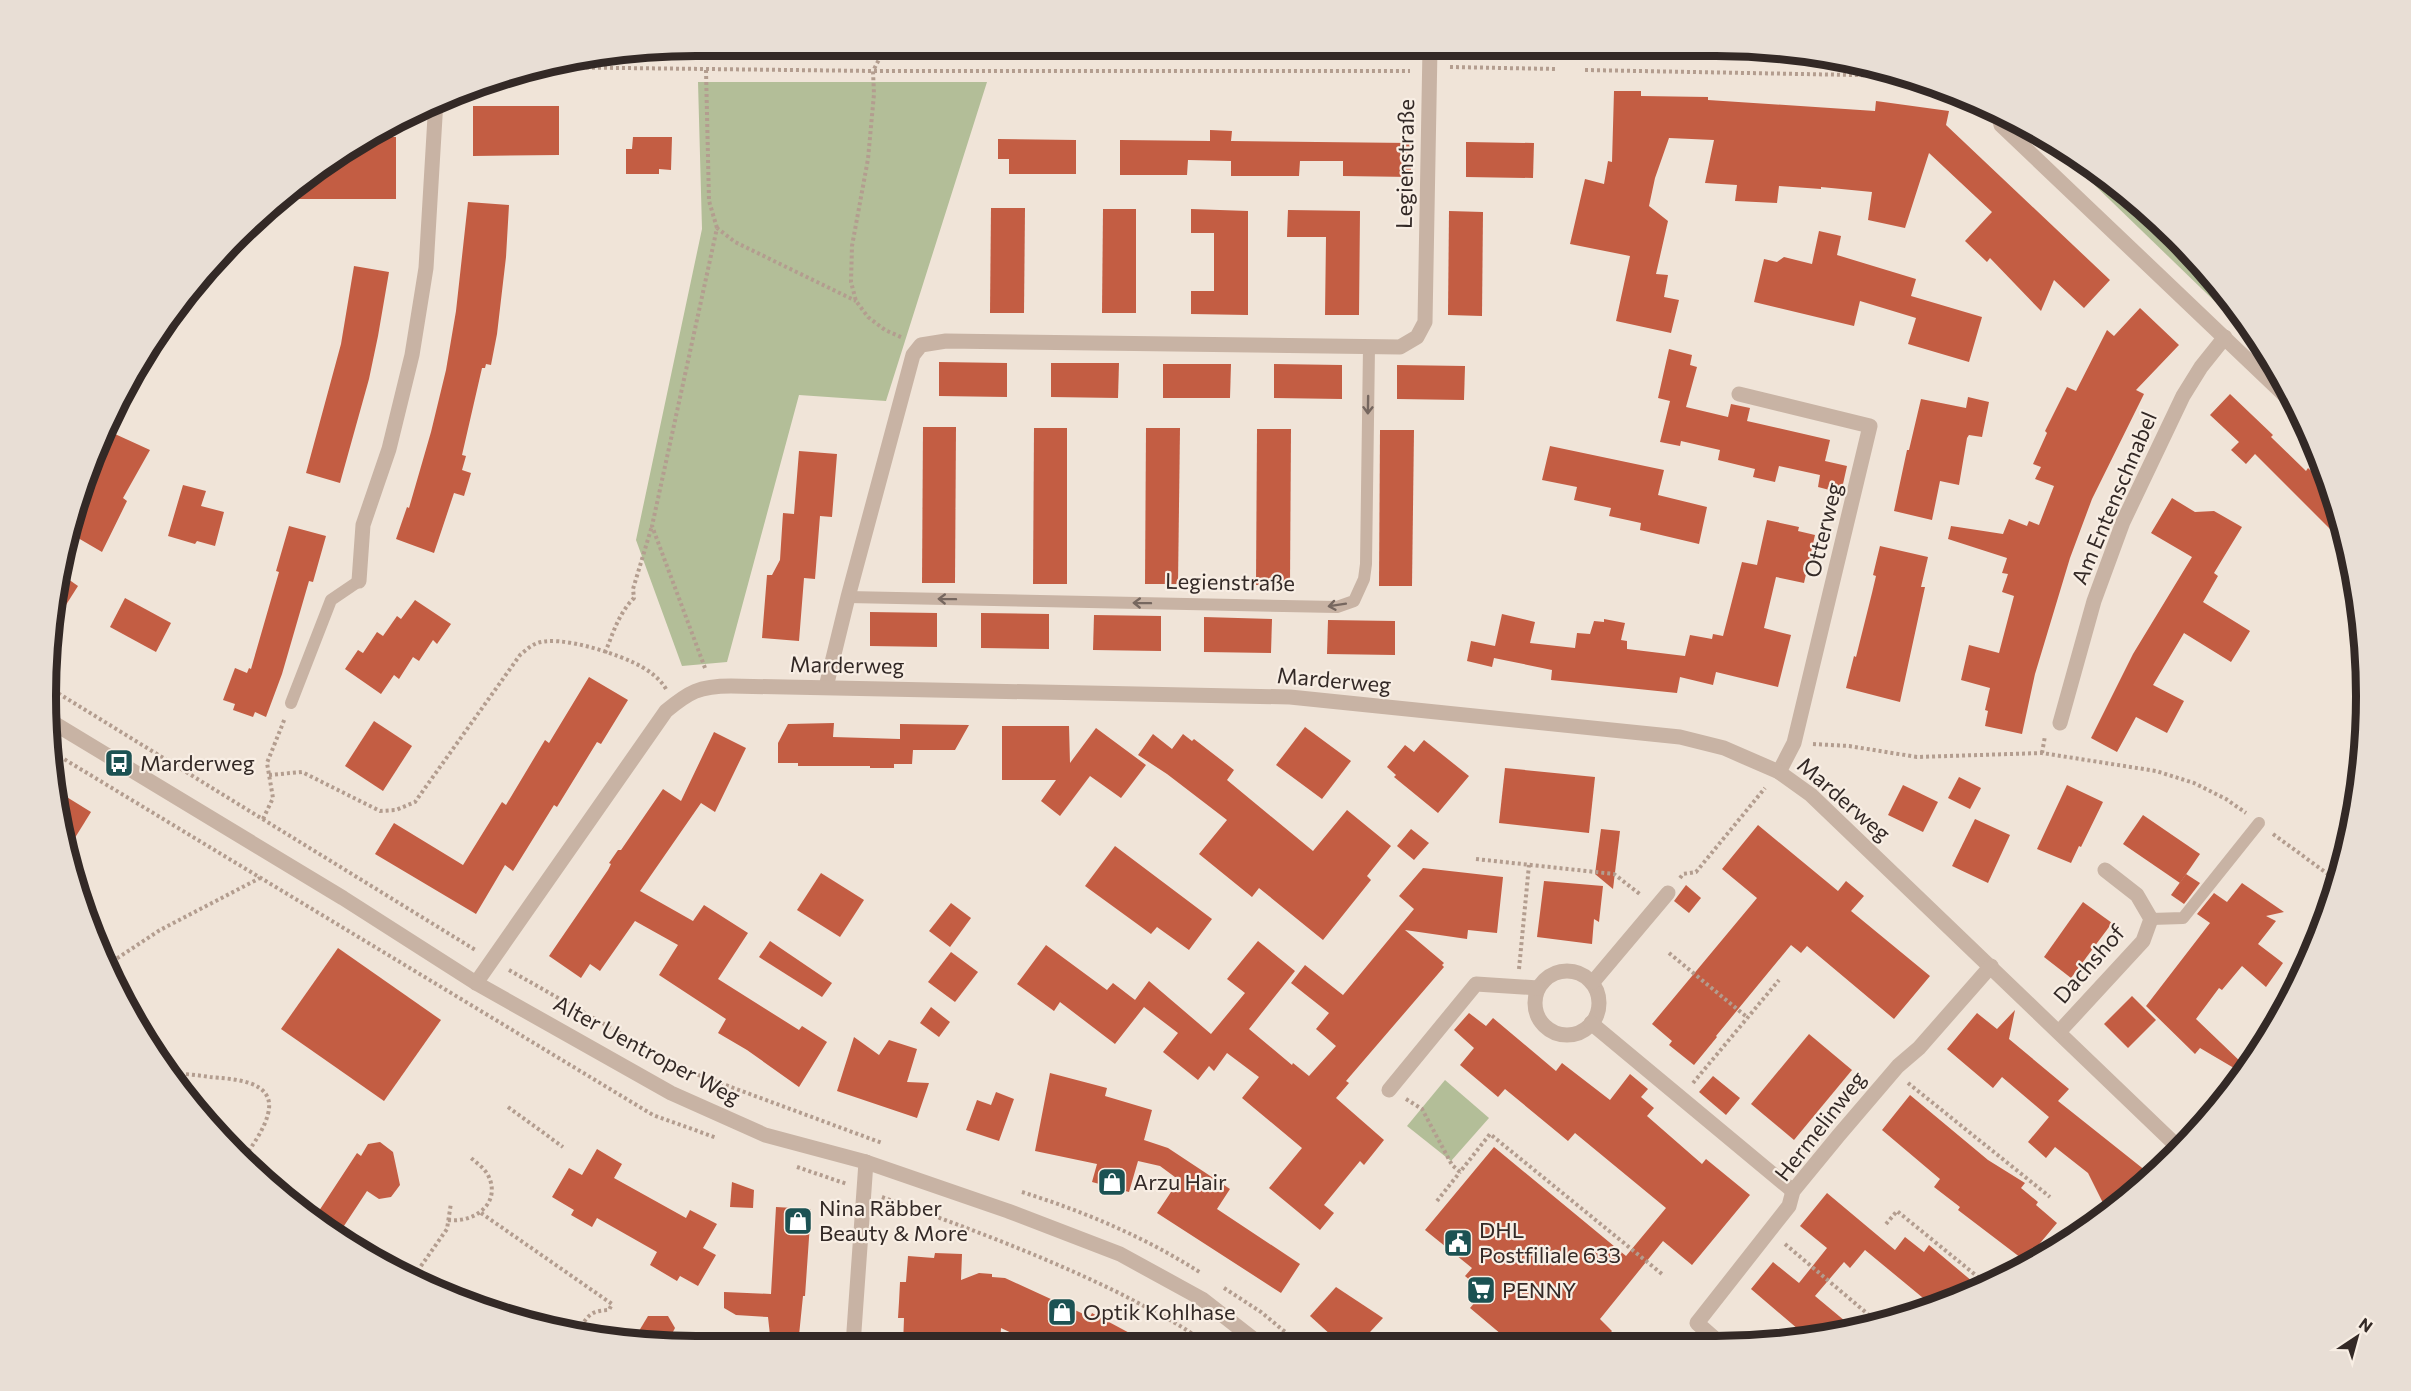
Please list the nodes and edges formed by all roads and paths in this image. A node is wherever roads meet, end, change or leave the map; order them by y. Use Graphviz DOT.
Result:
graph roads {
  1 [pos="881,56"];
  2 [pos="1430,56"];
  3 [pos="1430,66"];
  4 [pos="569,68"];
  5 [pos="706,70"];
  6 [pos="1567,70"];
  7 [pos="1579,70"];
  8 [pos="873,71"];
  9 [pos="1874,75"];
  10 [pos="435,111"];
  11 [pos="2001,123"];
  12 [pos="717,228"];
  13 [pos="856,301"];
  14 [pos="2225,337"];
  15 [pos="921,345"];
  16 [pos="1369,347"];
  17 [pos="2275,386"];
  18 [pos="1739,394"];
  19 [pos="652,526"];
  20 [pos="359,580"];
  21 [pos="848,597"];
  22 [pos="605,653"];
  23 [pos="712,686"];
  24 [pos="826,687"];
  25 [pos="56,692"];
  26 [pos="291,703"];
  27 [pos="675,704"];
  28 [pos="2060,723"];
  29 [pos="57,725"];
  30 [pos="1794,743"];
  31 [pos="1779,772"];
  32 [pos="269,775"];
  33 [pos="263,819"];
  34 [pos="2259,823"];
  35 [pos="1476,859"];
  36 [pos="1529,865"];
  37 [pos="2105,870"];
  38 [pos="2330,875"];
  39 [pos="259,879"];
  40 [pos="1668,893"];
  41 [pos="1656,907"];
  42 [pos="2151,919"];
  43 [pos="1669,953"];
  44 [pos="492,960"];
  45 [pos="114,961"];
  46 [pos="1991,966"];
  47 [pos="1779,980"];
  48 [pos="476,982"];
  49 [pos="1593,982"];
  50 [pos="1517,987"];
  51 [pos="1538,988"];
  52 [pos="1748,1018"];
  53 [pos="1591,1023"];
  54 [pos="2059,1032"];
  55 [pos="1893,1071"];
  56 [pos="181,1075"];
  57 [pos="1389,1090"];
  58 [pos="1682,1098"];
  59 [pos="508,1107"];
  60 [pos="2173,1142"];
  61 [pos="563,1147"];
  62 [pos="891,1147"];
  63 [pos="247,1152"];
  64 [pos="471,1158"];
  65 [pos="866,1162"];
  66 [pos="1460,1172"];
  67 [pos="1014,1190"];
  68 [pos="1793,1191"];
  69 [pos="2050,1197"];
  70 [pos="1437,1201"];
  71 [pos="451,1203"];
  72 [pos="481,1213"];
  73 [pos="448,1220"];
  74 [pos="1886,1224"];
  75 [pos="1769,1230"];
  76 [pos="417,1271"];
  77 [pos="1203,1274"];
  78 [pos="1662,1274"];
  79 [pos="1978,1277"];
  80 [pos="1222,1287"];
  81 [pos="1870,1316"];
  82 [pos="582,1325"];
  83 [pos="854,1336"];
  84 [pos="1249,1336"];
  85 [pos="1290,1336"];
  86 [pos="1711,1336"];
  1 -- 8 [label="path"];
  2 -- 3 [label="street, Legienstraße"];
  3 -- 6 [label="path"];
  3 -- 8 [label="path"];
  3 -- 16 [label="street, Legienstraße"];
  4 -- 5 [label="path"];
  5 -- 8 [label="path"];
  5 -- 12 [label="path"];
  7 -- 9 [label="path"];
  8 -- 13 [label="path"];
  10 -- 20 [label="street"];
  11 -- 14 [label="street"];
  12 -- 13 [label="path"];
  12 -- 19 [label="path"];
  13 -- 15 [label="path"];
  14 -- 17 [label="street"];
  14 -- 28 [label="street, Am Entenschnabel"];
  15 -- 16 [label="street, Legienstraße"];
  15 -- 21 [label="street"];
  16 -- 21 [label="lane, Legienstraße, one-way"];
  18 -- 30 [label="street, Otterweg"];
  19 -- 22 [label="path"];
  19 -- 23 [label="path"];
  20 -- 26 [label="lane"];
  21 -- 24 [label="street"];
  22 -- 27 [label="path"];
  22 -- 32 [label="path"];
  23 -- 24 [label="street, Marderweg"];
  23 -- 27 [label="street, Marderweg"];
  24 -- 31 [label="street, Marderweg"];
  25 -- 33 [label="path"];
  26 -- 32 [label="path"];
  27 -- 44 [label="street, Marderweg"];
  29 -- 48 [label="street, Alter Uentroper Weg"];
  30 -- 31 [label="street, Otterweg"];
  30 -- 34 [label="path"];
  31 -- 40 [label="path"];
  31 -- 46 [label="street, Marderweg"];
  32 -- 33 [label="path"];
  33 -- 44 [label="path"];
  34 -- 38 [label="path"];
  34 -- 42 [label="lane"];
  35 -- 36 [label="path"];
  36 -- 41 [label="path"];
  36 -- 50 [label="path"];
  37 -- 42 [label="street, Dachshof"];
  39 -- 45 [label="path"];
  40 -- 41 [label="street"];
  41 -- 49 [label="street"];
  42 -- 54 [label="street, Dachshof"];
  43 -- 52 [label="path"];
  44 -- 48 [label="street, Marderweg"];
  44 -- 62 [label="path"];
  46 -- 54 [label="street, Marderweg"];
  46 -- 55 [label="street, Hermelinweg"];
  47 -- 52 [label="path"];
  48 -- 65 [label="street, Alter Uentroper Weg"];
  49 -- 51 [label="street"];
  49 -- 53 [label="street"];
  50 -- 51 [label="street"];
  50 -- 57 [label="street"];
  51 -- 53 [label="street"];
  52 -- 58 [label="path"];
  53 -- 58 [label="street"];
  54 -- 60 [label="street, Marderweg"];
  55 -- 68 [label="street, Hermelinweg"];
  55 -- 69 [label="path"];
  56 -- 63 [label="path"];
  57 -- 66 [label="path"];
  58 -- 68 [label="street"];
  59 -- 61 [label="path"];
  64 -- 72 [label="path"];
  65 -- 83 [label="street"];
  65 -- 84 [label="street, Alter Uentroper Weg"];
  66 -- 70 [label="path"];
  66 -- 78 [label="path"];
  67 -- 77 [label="path"];
  68 -- 75 [label="street, Hermelinweg"];
  71 -- 73 [label="path"];
  72 -- 73 [label="path"];
  72 -- 82 [label="path"];
  73 -- 76 [label="path"];
  74 -- 79 [label="path"];
  75 -- 81 [label="path"];
  75 -- 86 [label="street, Hermelinweg"];
  80 -- 85 [label="path"];
}
